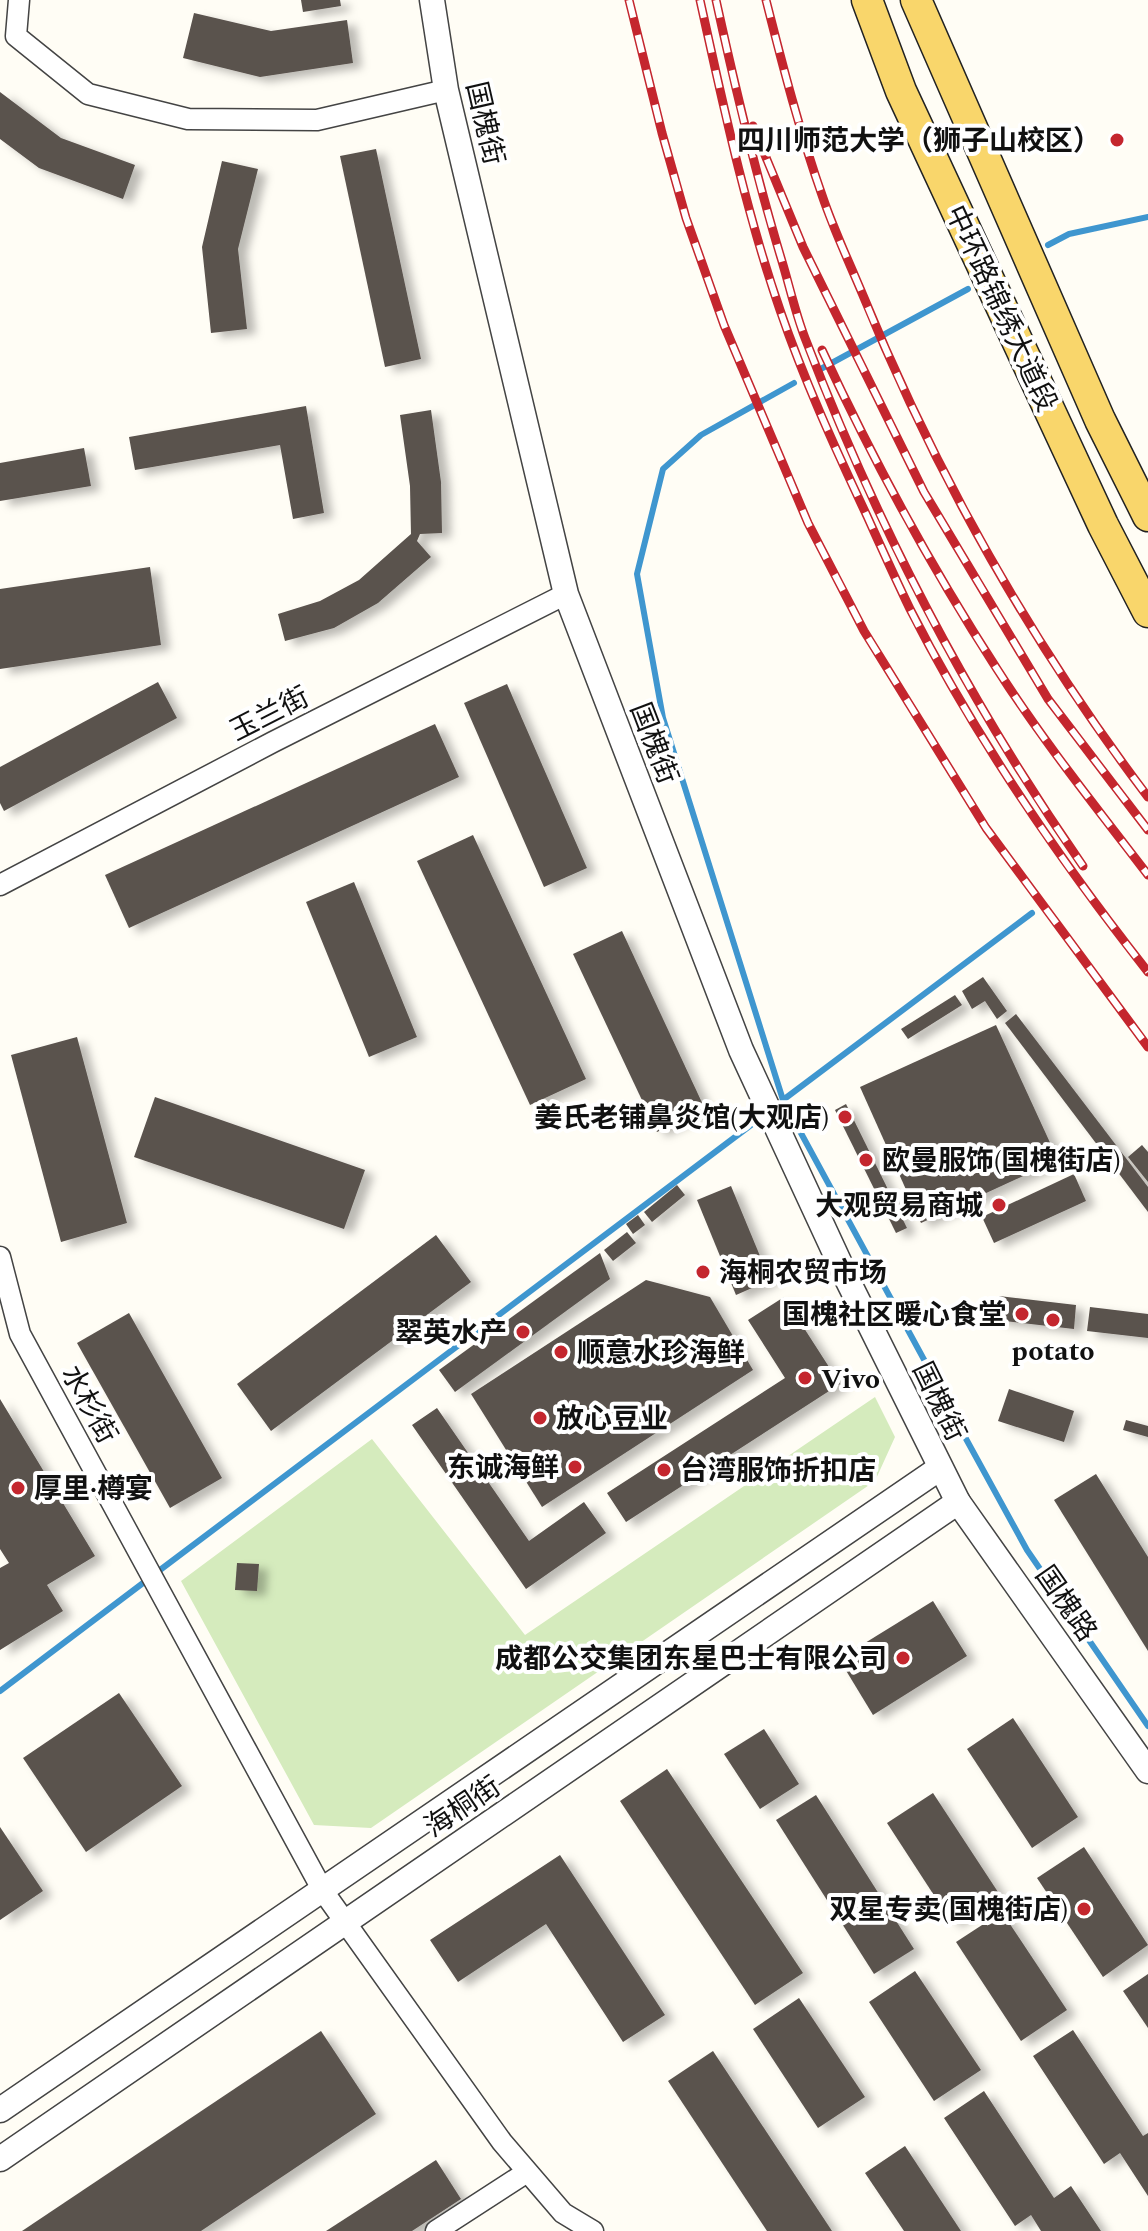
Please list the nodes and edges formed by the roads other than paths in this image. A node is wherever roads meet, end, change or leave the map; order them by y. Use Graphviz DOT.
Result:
graph roads {
  1 [pos="19,0"];
  2 [pos="432,0"];
  3 [pos="867,0"];
  4 [pos="916,0"];
  5 [pos="446,90"];
  6 [pos="1148,516"];
  7 [pos="566,594"];
  8 [pos="1148,612"];
  9 [pos="0,885"];
  10 [pos="0,1257"];
  11 [pos="940,1468"];
  12 [pos="958,1502"];
  13 [pos="1148,1771"];
  14 [pos="323,1891"];
  15 [pos="346,1923"];
  16 [pos="0,2110"];
  17 [pos="0,2159"];
  18 [pos="527,2172"];
  19 [pos="436,2231"];
  20 [pos="593,2231"];
  1 -- 5 [label="street"];
  2 -- 5 [label="street, 国槐街"];
  3 -- 8 [label="main road, 中环路锦绣大道段"];
  4 -- 6 [label="main road, 中环路锦绣大道段"];
  5 -- 7 [label="street, 国槐街"];
  7 -- 9 [label="street, 玉兰街"];
  7 -- 11 [label="street, 国槐街"];
  10 -- 14 [label="street, 水杉街"];
  11 -- 12 [label="street, 国槐路"];
  11 -- 14 [label="street, 海桐街"];
  12 -- 13 [label="street, 国槐路"];
  12 -- 15 [label="street, 海桐街"];
  14 -- 15 [label="street, 水杉街"];
  14 -- 16 [label="street, 海桐街"];
  15 -- 17 [label="street, 海桐街"];
  15 -- 18 [label="street, 水杉街"];
  18 -- 19 [label="street"];
  18 -- 20 [label="street, 水杉街"];
}
